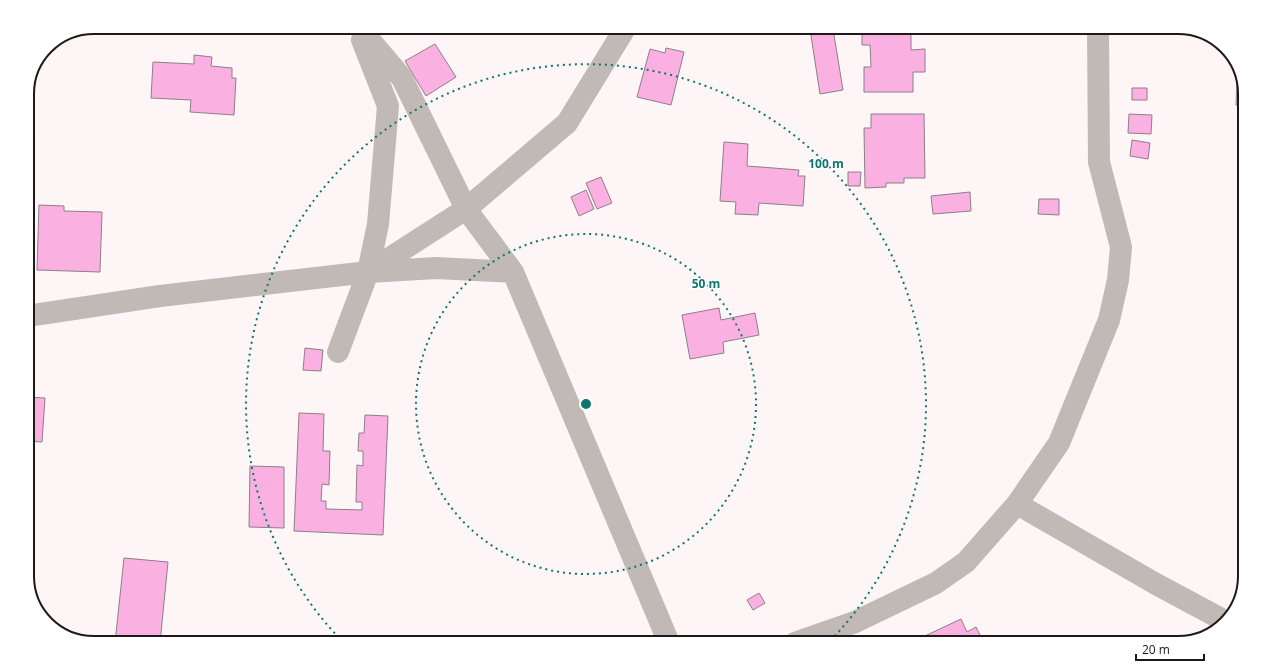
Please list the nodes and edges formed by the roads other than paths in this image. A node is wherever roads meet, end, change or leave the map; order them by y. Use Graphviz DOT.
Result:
graph roads {
  1 [pos="359,34"];
  2 [pos="365,34"];
  3 [pos="622,34"];
  4 [pos="1098,34"];
  5 [pos="466,209"];
  6 [pos="368,272"];
  7 [pos="513,272"];
  8 [pos="34,315"];
  9 [pos="338,352"];
  10 [pos="1017,504"];
  11 [pos="1219,619"];
  12 [pos="666,636"];
  13 [pos="815,636"];
  1 -- 6 [label="street"];
  2 -- 5 [label="street"];
  3 -- 5 [label="street"];
  4 -- 10 [label="street"];
  5 -- 6 [label="street"];
  5 -- 7 [label="street"];
  6 -- 7 [label="street"];
  6 -- 8 [label="street"];
  6 -- 9 [label="street"];
  7 -- 12 [label="street"];
  10 -- 11 [label="street"];
  10 -- 13 [label="street"];
}
